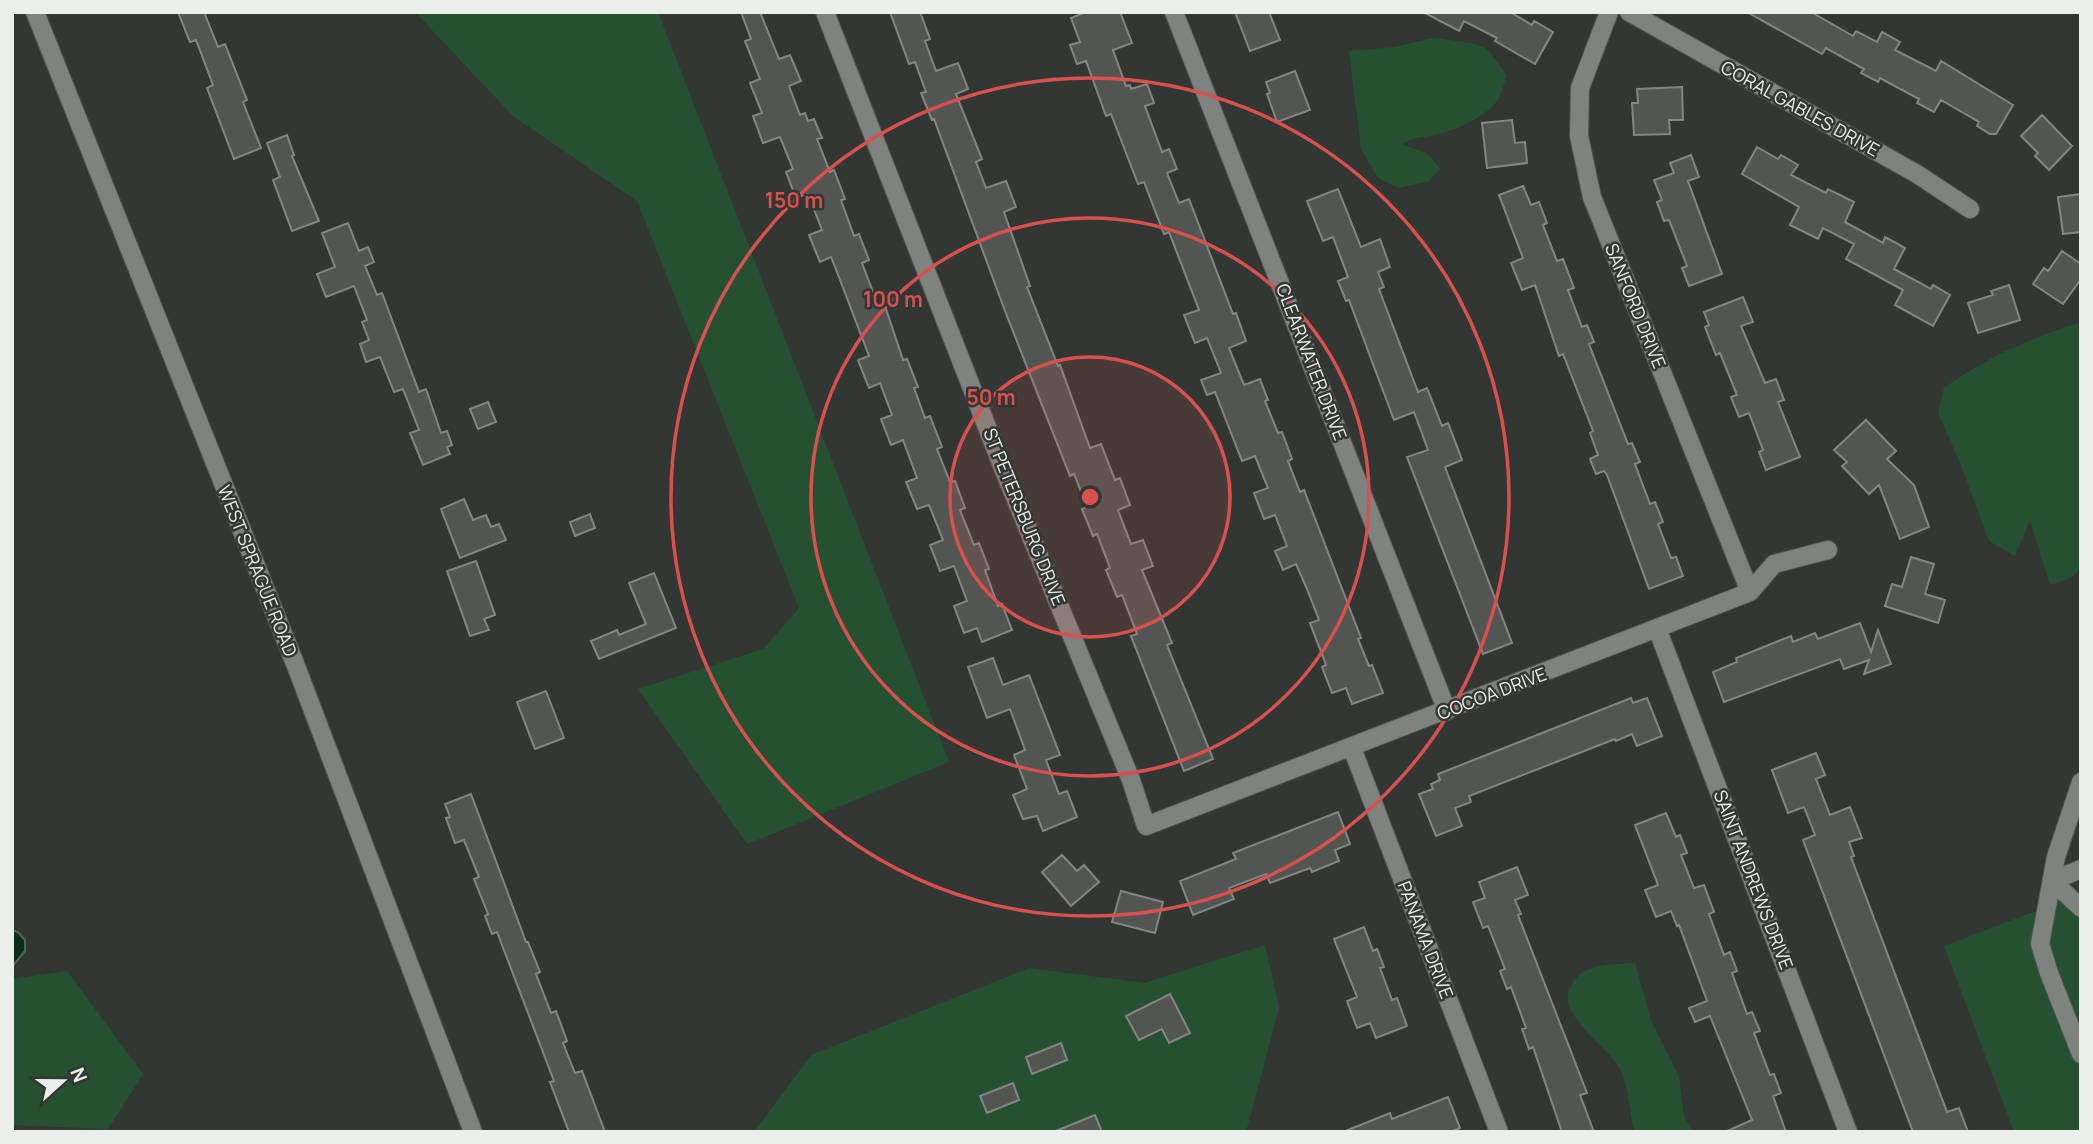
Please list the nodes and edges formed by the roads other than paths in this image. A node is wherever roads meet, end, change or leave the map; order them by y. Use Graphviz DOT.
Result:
graph roads {
  1 [pos="35,12"];
  2 [pos="825,12"];
  3 [pos="1174,12"];
  4 [pos="1609,12"];
  5 [pos="1629,12"];
  6 [pos="1970,209"];
  7 [pos="1828,550"];
  8 [pos="1750,592"];
  9 [pos="1657,628"];
  10 [pos="1447,711"];
  11 [pos="1352,748"];
  12 [pos="2081,782"];
  13 [pos="2075,812"];
  14 [pos="1146,826"];
  15 [pos="2081,869"];
  16 [pos="2052,881"];
  17 [pos="2081,908"];
  18 [pos="2081,1055"];
  19 [pos="473,1132"];
  20 [pos="1499,1132"];
  21 [pos="1848,1132"];
  1 -- 19 [label="street, WEST SPRAGUE ROAD"];
  2 -- 14 [label="street, ST PETERSBURG DRIVE"];
  3 -- 10 [label="street, CLEARWATER DRIVE"];
  4 -- 8 [label="street, SANFORD DRIVE"];
  5 -- 6 [label="street, CORAL GABLES DRIVE"];
  7 -- 8 [label="street, COCOA DRIVE"];
  8 -- 9 [label="street, COCOA DRIVE"];
  9 -- 10 [label="street, COCOA DRIVE"];
  9 -- 21 [label="street, SAINT ANDREWS DRIVE"];
  10 -- 11 [label="street, COCOA DRIVE"];
  11 -- 14 [label="street, COCOA DRIVE"];
  11 -- 20 [label="street, PANAMA DRIVE"];
  12 -- 13 [label="street"];
  13 -- 16 [label="street"];
  15 -- 16 [label="street"];
  16 -- 17 [label="street"];
  16 -- 18 [label="street"];
}
